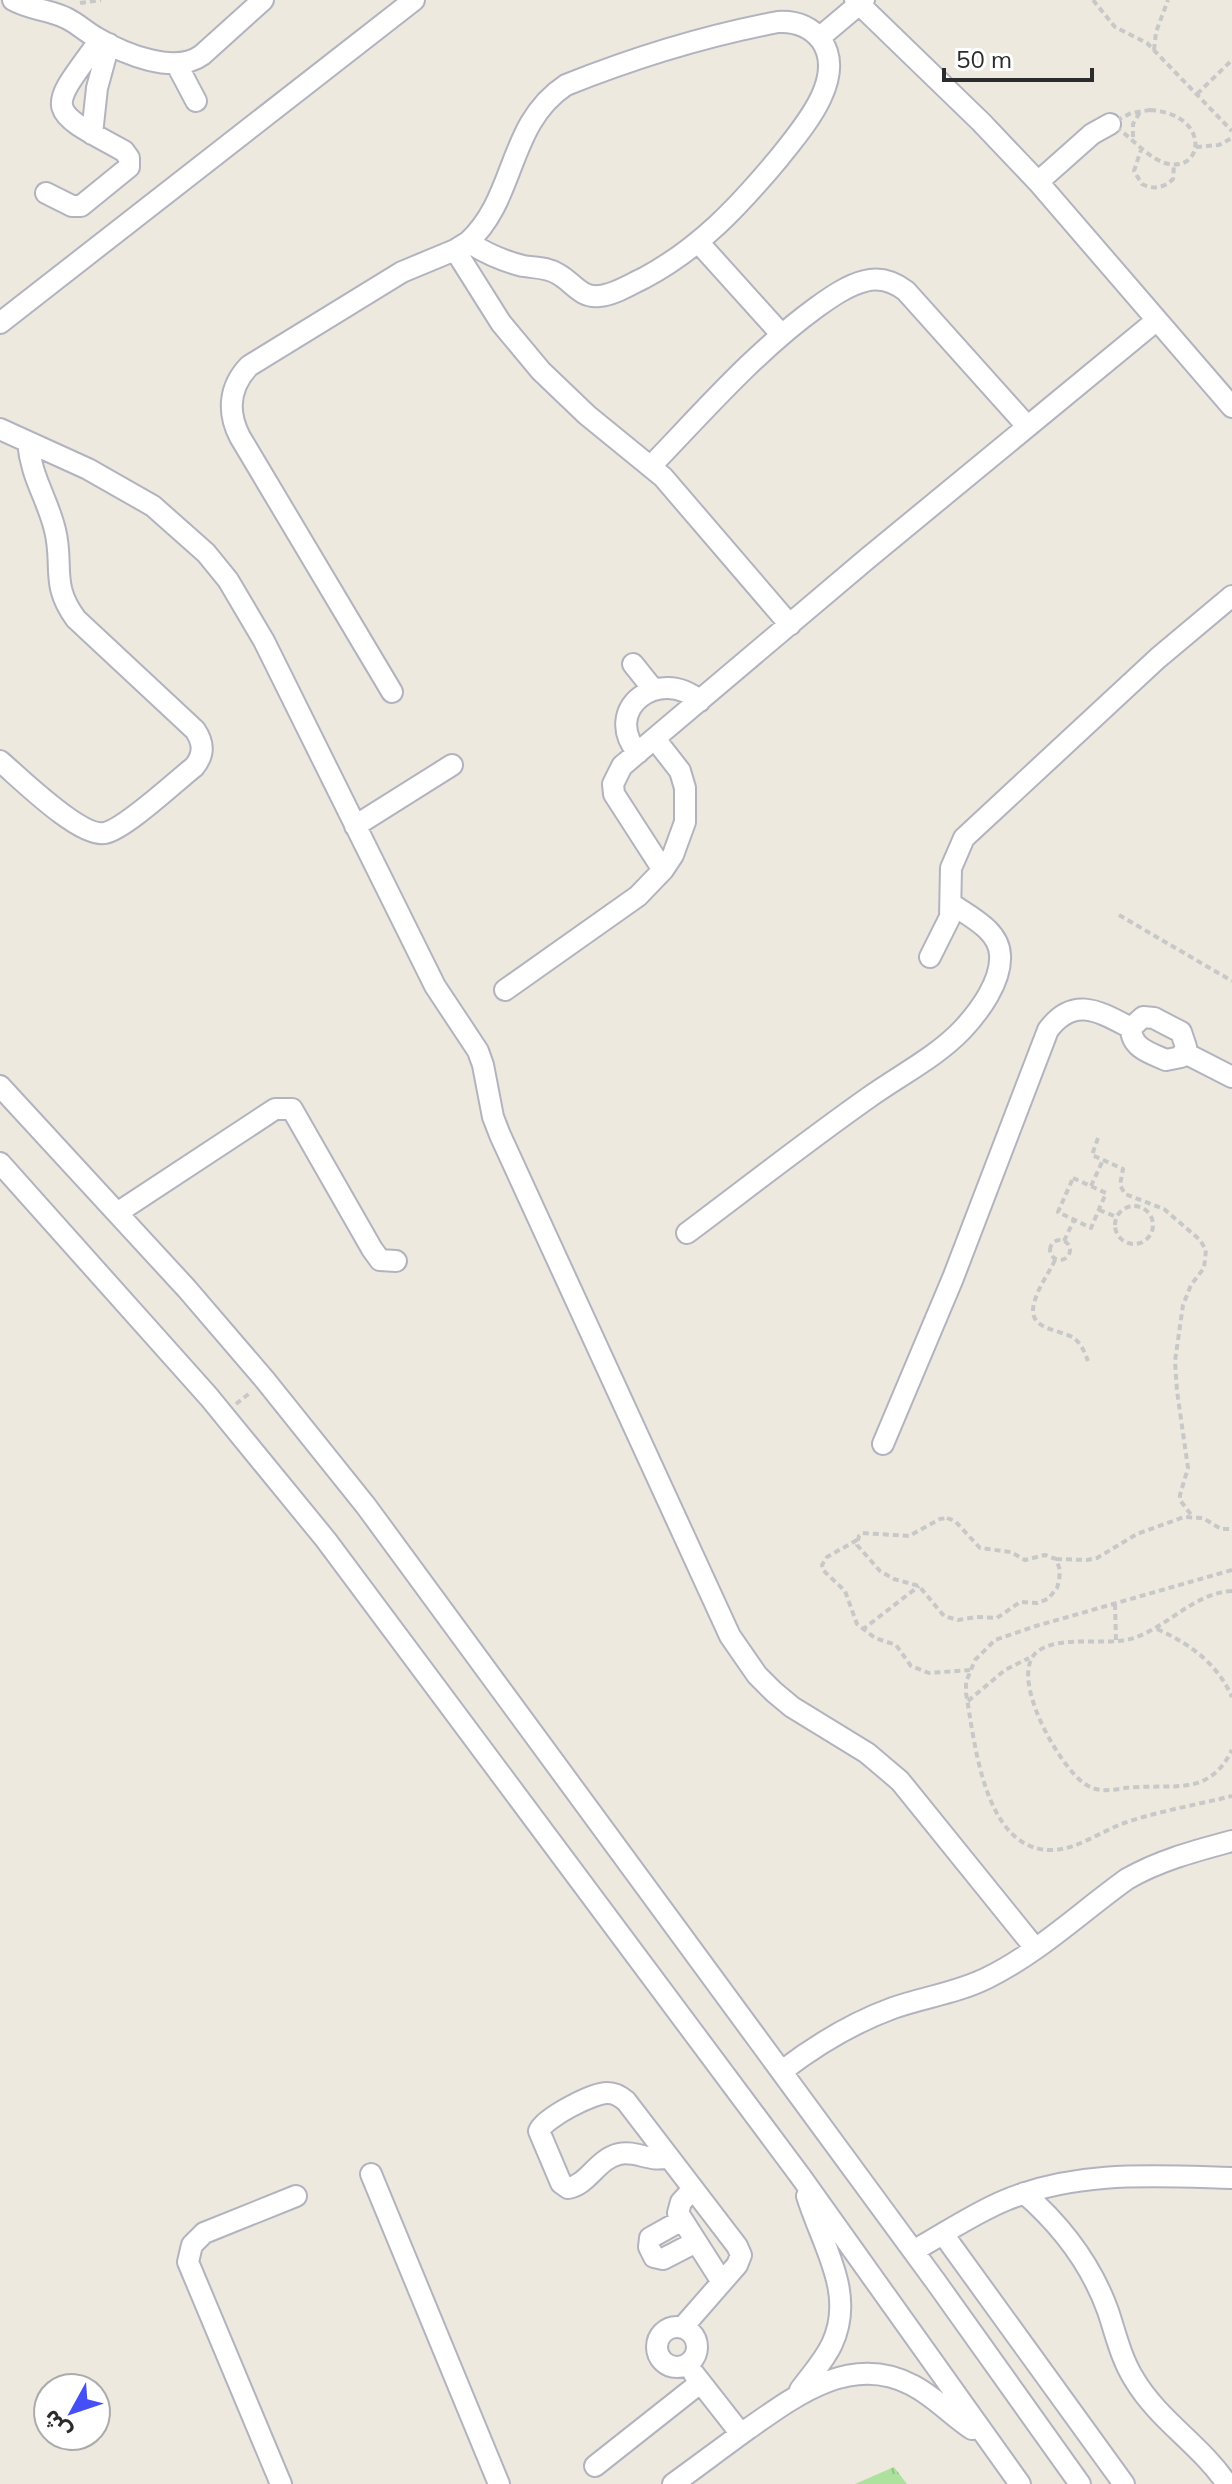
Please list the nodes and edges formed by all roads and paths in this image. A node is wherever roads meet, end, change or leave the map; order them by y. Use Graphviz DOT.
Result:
graph roads {
  1 [pos="13,0"];
  2 [pos="101,0"];
  3 [pos="263,0"];
  4 [pos="414,0"];
  5 [pos="1093,0"];
  6 [pos="1168,0"];
  7 [pos="859,1"];
  8 [pos="65,6"];
  9 [pos="248,8"];
  10 [pos="819,38"];
  11 [pos="105,42"];
  12 [pos="1154,50"];
  13 [pos="1232,60"];
  14 [pos="177,65"];
  15 [pos="1197,94"];
  16 [pos="196,101"];
  17 [pos="1140,111"];
  18 [pos="1110,124"];
  19 [pos="1232,131"];
  20 [pos="92,134"];
  21 [pos="1232,138"];
  22 [pos="1134,139"];
  23 [pos="1142,147"];
  24 [pos="1195,147"];
  25 [pos="1174,165"];
  26 [pos="1038,182"];
  27 [pos="46,193"];
  28 [pos="699,243"];
  29 [pos="461,246"];
  30 [pos="1157,320"];
  31 [pos="0,323"];
  32 [pos="781,334"];
  33 [pos="1232,407"];
  34 [pos="1027,426"];
  35 [pos="0,429"];
  36 [pos="28,442"];
  37 [pos="652,465"];
  38 [pos="1232,596"];
  39 [pos="790,625"];
  40 [pos="633,664"];
  41 [pos="653,689"];
  42 [pos="392,692"];
  43 [pos="700,701"];
  44 [pos="655,739"];
  45 [pos="638,753"];
  46 [pos="0,761"];
  47 [pos="452,765"];
  48 [pos="355,826"];
  49 [pos="663,870"];
  50 [pos="952,904"];
  51 [pos="1119,915"];
  52 [pos="930,957"];
  53 [pos="1232,981"];
  54 [pos="505,990"];
  55 [pos="1131,1028"];
  56 [pos="1185,1053"];
  57 [pos="1232,1077"];
  58 [pos="0,1086"];
  59 [pos="1098,1138"];
  60 [pos="1103,1160"];
  61 [pos="0,1163"];
  62 [pos="1091,1186"];
  63 [pos="1099,1210"];
  64 [pos="117,1213"];
  65 [pos="1117,1217"];
  66 [pos="1074,1220"];
  67 [pos="687,1233"];
  68 [pos="1064,1241"];
  69 [pos="1055,1260"];
  70 [pos="396,1261"];
  71 [pos="1088,1361"];
  72 [pos="265,1380"];
  73 [pos="224,1414"];
  74 [pos="883,1444"];
  75 [pos="1192,1516"];
  76 [pos="1232,1529"];
  77 [pos="857,1540"];
  78 [pos="1056,1559"];
  79 [pos="1232,1570"];
  80 [pos="919,1586"];
  81 [pos="1232,1591"];
  82 [pos="1115,1603"];
  83 [pos="1157,1629"];
  84 [pos="862,1630"];
  85 [pos="1116,1641"];
  86 [pos="1031,1658"];
  87 [pos="970,1670"];
  88 [pos="1232,1697"];
  89 [pos="967,1701"];
  90 [pos="1232,1750"];
  91 [pos="1232,1796"];
  92 [pos="1232,1841"];
  93 [pos="1035,1948"];
  94 [pos="782,2071"];
  95 [pos="668,2157"];
  96 [pos="371,2174"];
  97 [pos="801,2177"];
  98 [pos="1232,2178"];
  99 [pos="693,2189"];
  100 [pos="1024,2193"];
  101 [pos="296,2196"];
  102 [pos="682,2220"];
  103 [pos="943,2234"];
  104 [pos="696,2242"];
  105 [pos="913,2251"];
  106 [pos="722,2282"];
  107 [pos="682,2328"];
  108 [pos="687,2365"];
  109 [pos="700,2383"];
  110 [pos="797,2393"];
  111 [pos="741,2434"];
  112 [pos="984,2437"];
  113 [pos="595,2466"];
  114 [pos="281,2484"];
  115 [pos="499,2484"];
  116 [pos="673,2484"];
  117 [pos="1020,2484"];
  118 [pos="1080,2484"];
  119 [pos="1124,2484"];
  120 [pos="1227,2484"];
  1 -- 8 [label="street"];
  2 -- 8 [label="path"];
  3 -- 9 [label="street"];
  4 -- 31 [label="street"];
  5 -- 12 [label="path"];
  6 -- 12 [label="path"];
  7 -- 10 [label="street"];
  7 -- 26 [label="street"];
  8 -- 11 [label="street"];
  9 -- 14 [label="street"];
  10 -- 28 [label="street"];
  10 -- 29 [label="street"];
  11 -- 14 [label="street"];
  11 -- 20 [label="street"];
  11 -- 20 [label="street"];
  12 -- 15 [label="path"];
  13 -- 15 [label="path"];
  14 -- 16 [label="street"];
  15 -- 19 [label="path"];
  17 -- 18 [label="path"];
  17 -- 22 [label="path"];
  17 -- 24 [label="path"];
  18 -- 22 [label="path"];
  18 -- 26 [label="street"];
  20 -- 27 [label="street"];
  21 -- 24 [label="path"];
  22 -- 23 [label="path"];
  23 -- 25 [label="path"];
  23 -- 25 [label="path"];
  24 -- 25 [label="path"];
  26 -- 30 [label="street"];
  28 -- 29 [label="street"];
  28 -- 32 [label="street"];
  29 -- 37 [label="street"];
  29 -- 42 [label="street"];
  30 -- 33 [label="street"];
  30 -- 34 [label="street"];
  32 -- 34 [label="street"];
  32 -- 37 [label="street"];
  34 -- 39 [label="street"];
  35 -- 36 [label="street"];
  36 -- 46 [label="street"];
  36 -- 48 [label="street"];
  37 -- 39 [label="street"];
  38 -- 50 [label="street"];
  39 -- 43 [label="street"];
  40 -- 41 [label="street"];
  41 -- 43 [label="street"];
  41 -- 45 [label="street"];
  43 -- 44 [label="street"];
  44 -- 45 [label="street"];
  44 -- 49 [label="street"];
  45 -- 49 [label="street"];
  47 -- 48 [label="street"];
  48 -- 93 [label="street"];
  49 -- 54 [label="street"];
  50 -- 52 [label="street"];
  50 -- 67 [label="street"];
  51 -- 53 [label="path"];
  55 -- 56 [label="street"];
  55 -- 56 [label="street"];
  55 -- 74 [label="street"];
  56 -- 57 [label="street"];
  58 -- 64 [label="street"];
  59 -- 60 [label="path"];
  60 -- 62 [label="path"];
  60 -- 75 [label="path"];
  61 -- 73 [label="street"];
  62 -- 63 [label="path"];
  62 -- 66 [label="path"];
  63 -- 65 [label="path"];
  63 -- 66 [label="path"];
  64 -- 70 [label="street"];
  64 -- 72 [label="street"];
  65 -- 65 [label="path"];
  66 -- 68 [label="path"];
  68 -- 69 [label="path"];
  68 -- 69 [label="path"];
  69 -- 71 [label="path"];
  72 -- 73 [label="path"];
  72 -- 94 [label="street"];
  73 -- 97 [label="street"];
  75 -- 76 [label="path"];
  75 -- 78 [label="path"];
  77 -- 78 [label="path"];
  77 -- 80 [label="path"];
  77 -- 84 [label="path"];
  78 -- 80 [label="path"];
  79 -- 82 [label="path"];
  80 -- 84 [label="path"];
  81 -- 83 [label="path"];
  82 -- 85 [label="path"];
  82 -- 87 [label="path"];
  83 -- 85 [label="path"];
  83 -- 88 [label="path"];
  84 -- 87 [label="path"];
  85 -- 86 [label="path"];
  86 -- 89 [label="path"];
  86 -- 90 [label="path"];
  87 -- 89 [label="path"];
  89 -- 91 [label="path"];
  92 -- 93 [label="street"];
  93 -- 94 [label="street"];
  94 -- 105 [label="street"];
  95 -- 95 [label="street"];
  95 -- 99 [label="street"];
  96 -- 115 [label="street"];
  97 -- 110 [label="street"];
  97 -- 112 [label="street"];
  98 -- 100 [label="street"];
  99 -- 102 [label="street"];
  99 -- 106 [label="street"];
  100 -- 103 [label="street"];
  100 -- 120 [label="street"];
  101 -- 114 [label="street"];
  102 -- 104 [label="street"];
  102 -- 104 [label="street"];
  103 -- 105 [label="street"];
  103 -- 119 [label="street"];
  104 -- 106 [label="street"];
  105 -- 118 [label="street"];
  106 -- 107 [label="street"];
  107 -- 108 [label="street"];
  107 -- 108 [label="street"];
  108 -- 109 [label="street"];
  109 -- 111 [label="street"];
  109 -- 113 [label="street"];
  110 -- 111 [label="street"];
  110 -- 112 [label="street"];
  111 -- 116 [label="street"];
  112 -- 117 [label="street"];
}
